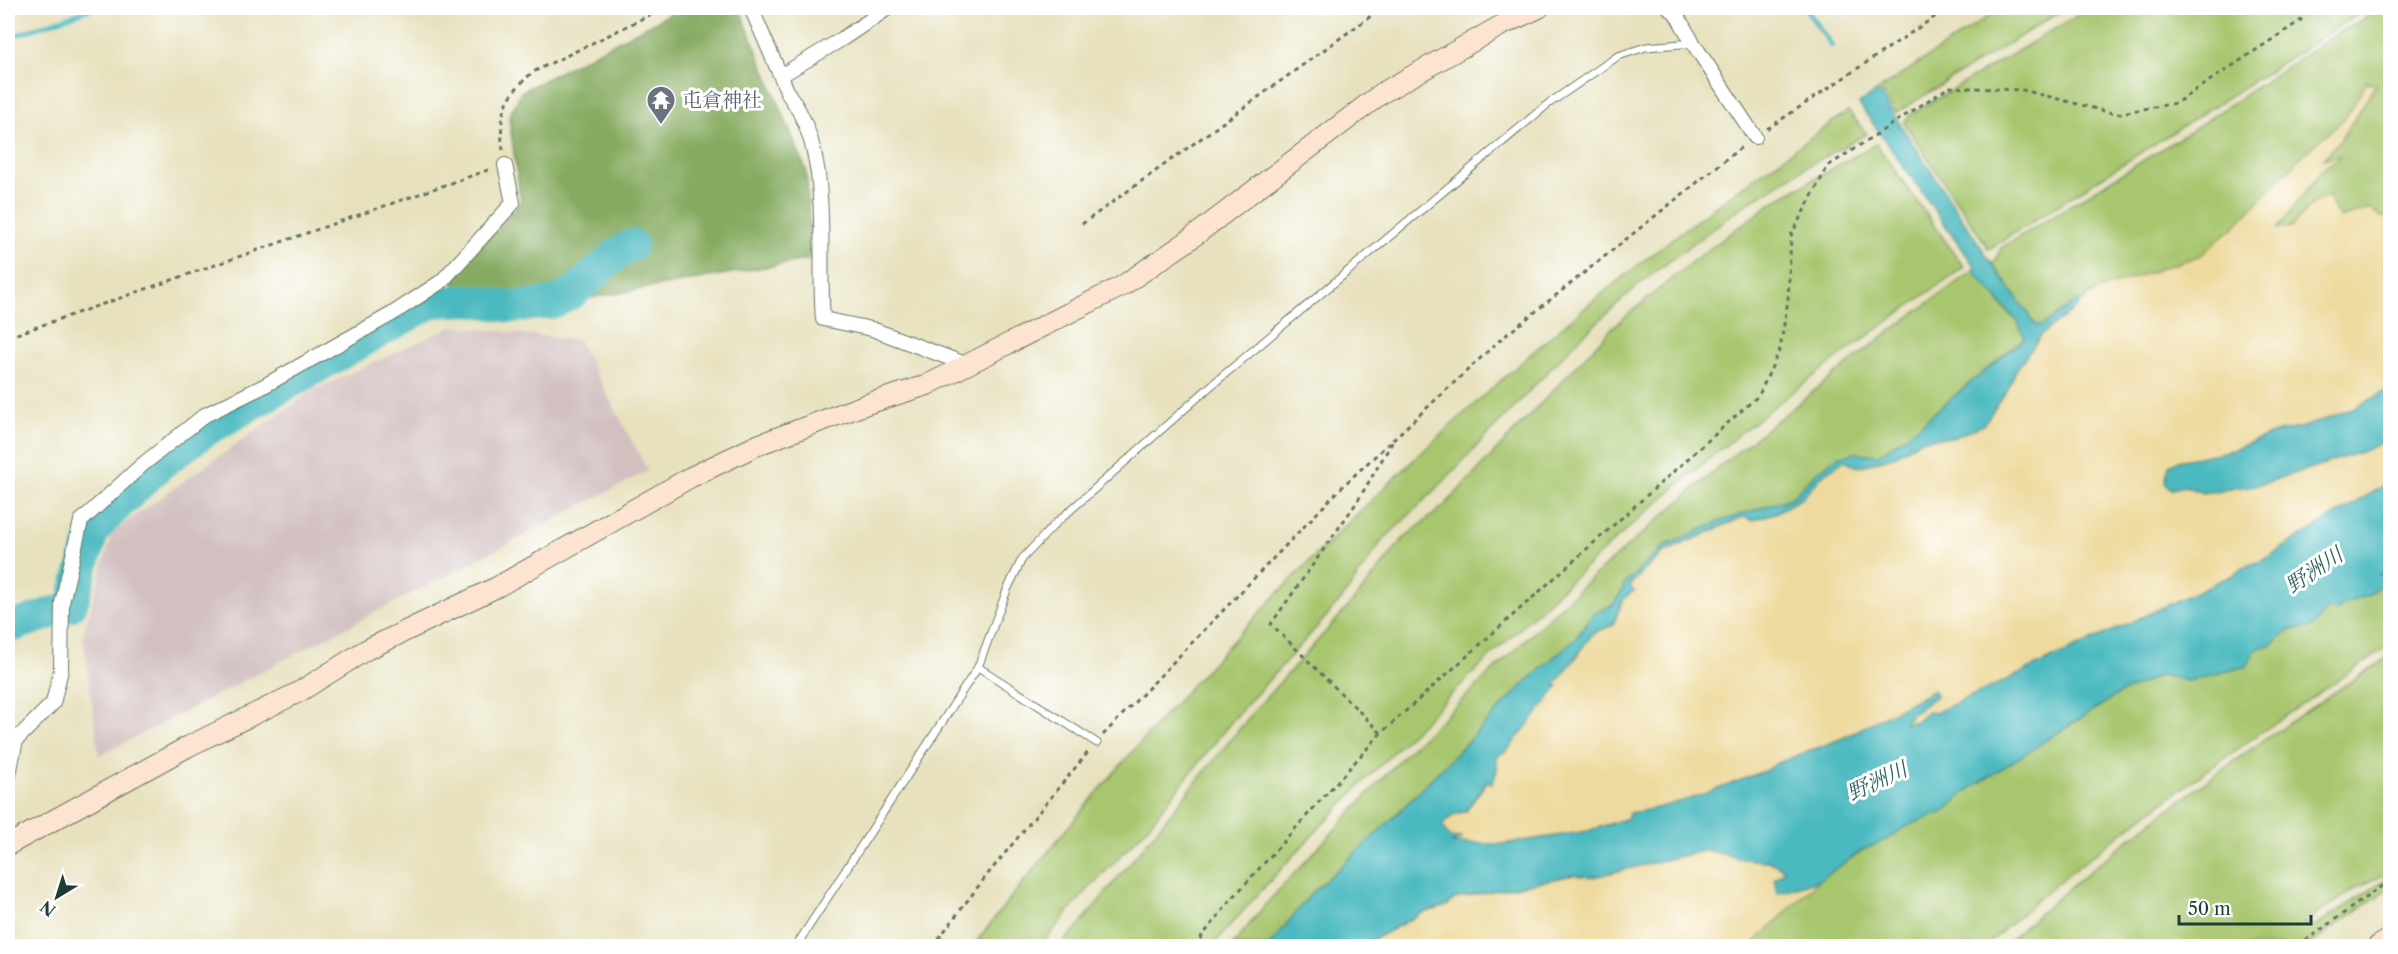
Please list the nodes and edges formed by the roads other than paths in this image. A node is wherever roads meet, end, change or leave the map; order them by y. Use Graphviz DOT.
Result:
graph roads {
  1 [pos="751,8"];
  2 [pos="888,8"];
  3 [pos="1539,8"];
  4 [pos="1669,8"];
  5 [pos="1693,43"];
  6 [pos="782,75"];
  7 [pos="1755,136"];
  8 [pos="505,165"];
  9 [pos="968,365"];
  10 [pos="978,667"];
  11 [pos="1097,743"];
  12 [pos="8,779"];
  13 [pos="8,845"];
  14 [pos="2391,938"];
  15 [pos="796,946"];
  16 [pos="2378,946"];
  1 -- 6 [label="street"];
  2 -- 6 [label="street"];
  3 -- 9 [label="street"];
  4 -- 5 [label="street"];
  5 -- 7 [label="street"];
  5 -- 10 [label="lane"];
  6 -- 9 [label="street"];
  8 -- 12 [label="street"];
  9 -- 13 [label="street"];
  10 -- 11 [label="lane"];
  10 -- 15 [label="lane"];
  14 -- 16 [label="street"];
}
